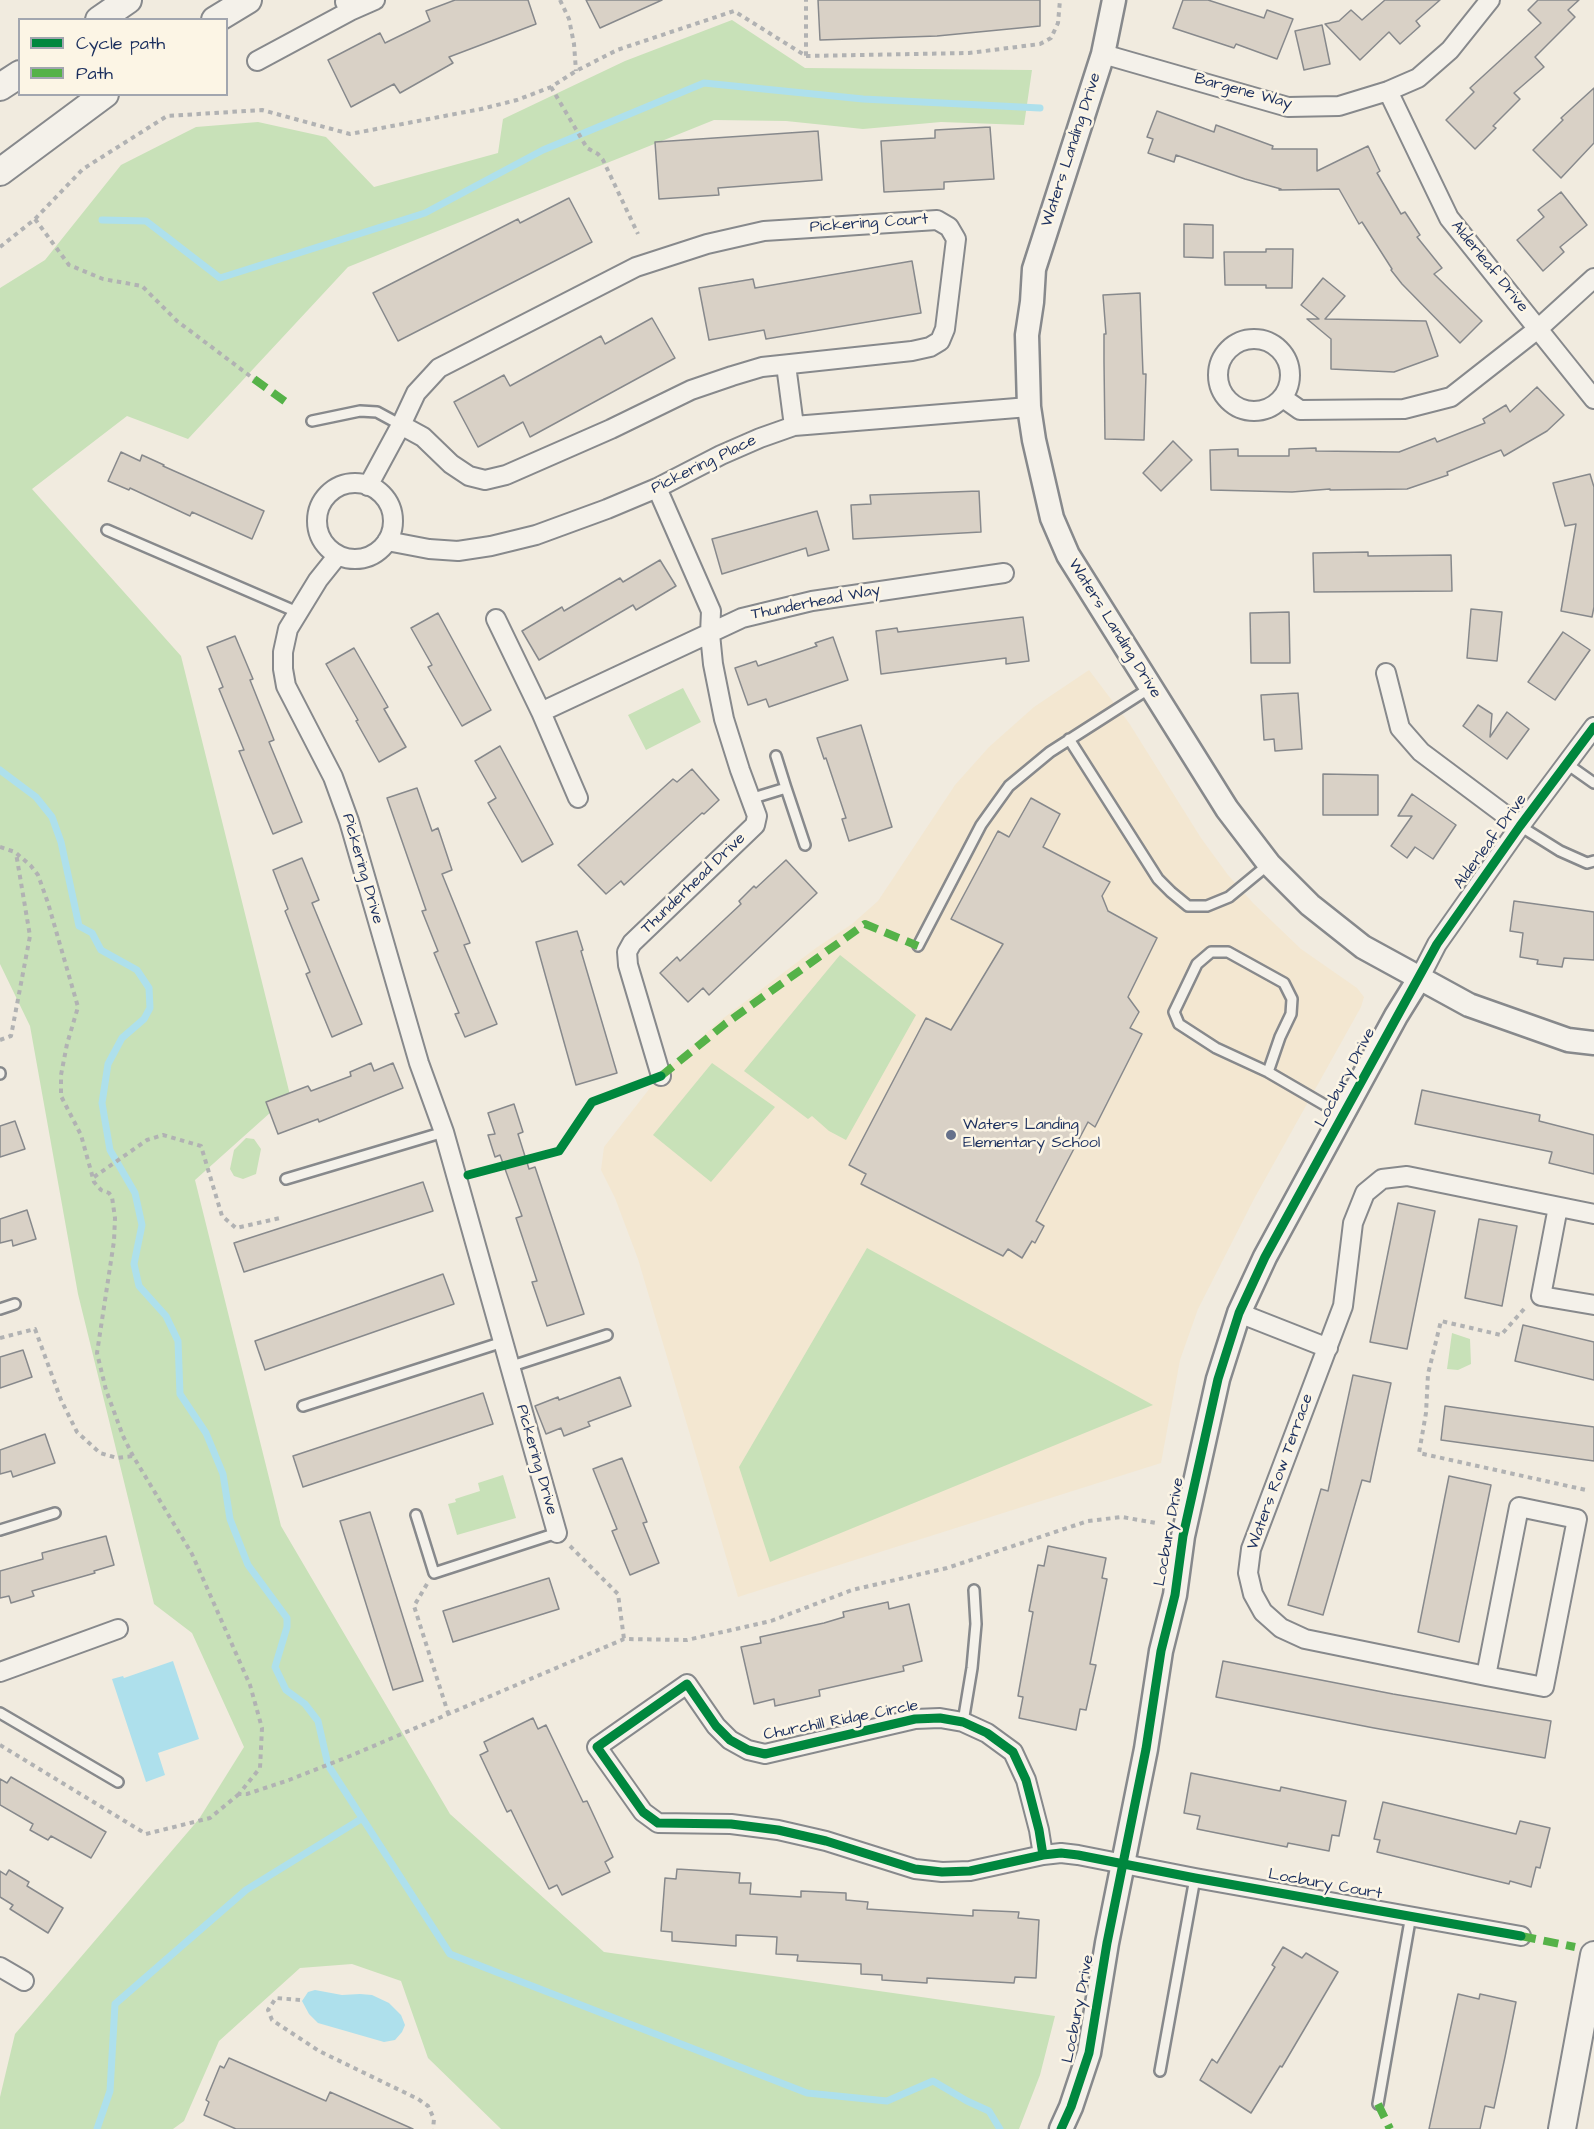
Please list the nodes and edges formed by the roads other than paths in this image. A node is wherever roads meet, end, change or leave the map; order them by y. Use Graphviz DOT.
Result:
graph roads {
  1 [pos="128,0"];
  2 [pos="248,0"];
  3 [pos="375,0"];
  4 [pos="1114,0"];
  5 [pos="1490,0"];
  6 [pos="347,5"];
  7 [pos="102,18"];
  8 [pos="218,18"];
  9 [pos="1103,54"];
  10 [pos="257,61"];
  11 [pos="18,75"];
  12 [pos="0,87"];
  13 [pos="1388,91"];
  14 [pos="102,96"];
  15 [pos="0,172"];
  16 [pos="1594,278"];
  17 [pos="1539,328"];
  18 [pos="786,364"];
  19 [pos="1283,398"];
  20 [pos="1594,399"];
  21 [pos="1029,407"];
  22 [pos="312,421"];
  23 [pos="401,425"];
  24 [pos="794,426"];
  25 [pos="368,486"];
  26 [pos="657,488"];
  27 [pos="107,530"];
  28 [pos="387,541"];
  29 [pos="338,555"];
  30 [pos="1004,573"];
  31 [pos="297,612"];
  32 [pos="496,619"];
  33 [pos="710,634"];
  34 [pos="1386,673"];
  35 [pos="1150,688"];
  36 [pos="540,712"];
  37 [pos="1594,727"];
  38 [pos="1070,740"];
  39 [pos="776,756"];
  40 [pos="1567,764"];
  41 [pos="1594,783"];
  42 [pos="786,788"];
  43 [pos="578,798"];
  44 [pos="750,799"];
  45 [pos="1520,826"];
  46 [pos="805,845"];
  47 [pos="1594,861"];
  48 [pos="1269,864"];
  49 [pos="918,946"];
  50 [pos="1419,979"];
  51 [pos="1594,1043"];
  52 [pos="1268,1072"];
  53 [pos="661,1076"];
  54 [pos="1343,1115"];
  55 [pos="444,1132"];
  56 [pos="286,1179"];
  57 [pos="1558,1207"];
  58 [pos="1594,1214"];
  59 [pos="15,1304"];
  60 [pos="1594,1305"];
  61 [pos="0,1308"];
  62 [pos="1239,1312"];
  63 [pos="607,1335"];
  64 [pos="503,1342"];
  65 [pos="1328,1348"];
  66 [pos="509,1366"];
  67 [pos="303,1406"];
  68 [pos="55,1513"];
  69 [pos="416,1515"];
  70 [pos="0,1530"];
  71 [pos="557,1533"];
  72 [pos="974,1590"];
  73 [pos="118,1629"];
  74 [pos="0,1672"];
  75 [pos="1486,1676"];
  76 [pos="0,1713"];
  77 [pos="963,1722"];
  78 [pos="118,1782"];
  79 [pos="1043,1855"];
  80 [pos="1124,1863"];
  81 [pos="1195,1878"];
  82 [pos="1411,1916"];
  83 [pos="1521,1936"];
  84 [pos="1594,1954"];
  85 [pos="0,1967"];
  86 [pos="24,1982"];
  87 [pos="1160,2071"];
  88 [pos="1378,2104"];
  89 [pos="1061,2129"];
  90 [pos="1562,2129"];
  1 -- 7 [label="main road"];
  2 -- 8 [label="main road"];
  3 -- 6 [label="street"];
  4 -- 9 [label="street, Waters Landing Drive"];
  5 -- 13 [label="street, Bargene Way"];
  6 -- 10 [label="street"];
  9 -- 13 [label="street, Bargene Way"];
  9 -- 21 [label="street, Waters Landing Drive"];
  11 -- 12 [label="main road"];
  13 -- 17 [label="street, Alderleaf Drive"];
  14 -- 15 [label="main road"];
  16 -- 17 [label="street"];
  17 -- 19 [label="street"];
  17 -- 20 [label="street, Alderleaf Drive"];
  18 -- 23 [label="street, Pickering Court"];
  18 -- 23 [label="street, Pickering Court"];
  18 -- 24 [label="street"];
  19 -- 19 [label="street"];
  21 -- 24 [label="street, Pickering Place"];
  21 -- 35 [label="street, Waters Landing Drive"];
  22 -- 23 [label="lane"];
  23 -- 25 [label="street, Pickering Court"];
  24 -- 26 [label="street, Pickering Place"];
  25 -- 28 [label="street"];
  25 -- 29 [label="street"];
  26 -- 28 [label="street, Pickering Place"];
  26 -- 33 [label="street, Thunderhead Drive"];
  27 -- 31 [label="lane"];
  28 -- 29 [label="street"];
  29 -- 31 [label="street, Pickering Drive"];
  30 -- 33 [label="street, Thunderhead Way"];
  31 -- 55 [label="street, Pickering Drive"];
  32 -- 36 [label="street"];
  33 -- 36 [label="street, Thunderhead Way"];
  33 -- 44 [label="street, Thunderhead Drive"];
  34 -- 45 [label="street"];
  35 -- 38 [label="lane"];
  35 -- 48 [label="street, Waters Landing Drive"];
  36 -- 43 [label="street"];
  37 -- 40 [label="street, Alderleaf Drive"];
  38 -- 48 [label="lane"];
  38 -- 49 [label="lane"];
  39 -- 42 [label="lane"];
  40 -- 41 [label="lane"];
  40 -- 45 [label="street, Alderleaf Drive"];
  42 -- 44 [label="lane"];
  42 -- 46 [label="lane"];
  44 -- 53 [label="street, Thunderhead Drive"];
  45 -- 47 [label="lane"];
  45 -- 50 [label="street, Alderleaf Drive"];
  48 -- 50 [label="street, Waters Landing Drive"];
  50 -- 51 [label="street, Waters Landing Drive"];
  50 -- 54 [label="street, Locbury Drive"];
  52 -- 52 [label="lane"];
  52 -- 54 [label="lane"];
  54 -- 62 [label="street, Locbury Drive"];
  55 -- 56 [label="lane"];
  55 -- 64 [label="street, Pickering Drive"];
  57 -- 58 [label="street, Waters Row Terrace"];
  57 -- 60 [label="street"];
  57 -- 65 [label="street, Waters Row Terrace"];
  59 -- 61 [label="lane"];
  62 -- 65 [label="street"];
  62 -- 80 [label="street, Locbury Drive"];
  63 -- 66 [label="lane"];
  64 -- 66 [label="street, Pickering Drive"];
  64 -- 67 [label="lane"];
  65 -- 75 [label="street, Waters Row Terrace"];
  66 -- 71 [label="street, Pickering Drive"];
  68 -- 70 [label="lane"];
  69 -- 71 [label="lane, Pickering Drive"];
  72 -- 77 [label="lane"];
  73 -- 74 [label="street"];
  75 -- 75 [label="street, Waters Row Terrace"];
  76 -- 78 [label="lane"];
  77 -- 79 [label="street, Churchill Ridge Circle"];
  77 -- 79 [label="street, Churchill Ridge Circle"];
  79 -- 80 [label="street, Churchill Ridge Circle"];
  80 -- 81 [label="street, Locbury Court"];
  80 -- 89 [label="street, Locbury Drive"];
  81 -- 82 [label="street, Locbury Court"];
  81 -- 87 [label="lane"];
  82 -- 83 [label="street, Locbury Court"];
  82 -- 88 [label="lane"];
  84 -- 90 [label="main road"];
  85 -- 86 [label="street"];
}
